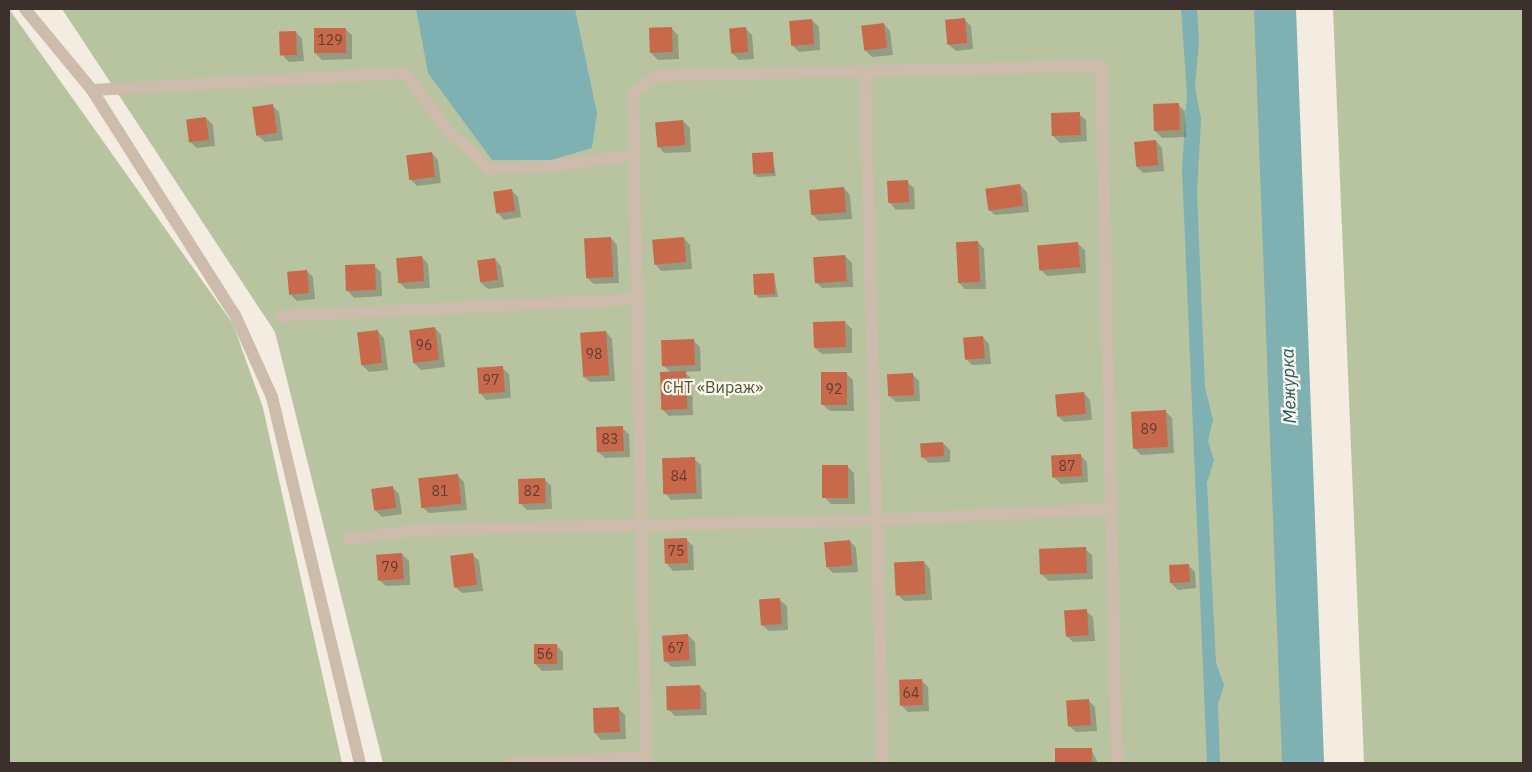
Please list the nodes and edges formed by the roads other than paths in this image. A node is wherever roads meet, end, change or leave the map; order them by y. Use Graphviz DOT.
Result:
graph roads {
  1 [pos="25,9"];
  2 [pos="865,70"];
  3 [pos="92,90"];
  4 [pos="632,155"];
  5 [pos="638,299"];
  6 [pos="282,316"];
  7 [pos="1112,510"];
  8 [pos="877,520"];
  9 [pos="642,525"];
  10 [pos="349,539"];
  11 [pos="646,760"];
  12 [pos="360,763"];
  13 [pos="512,763"];
  14 [pos="883,763"];
  15 [pos="1118,763"];
  1 -- 3 [label="street"];
  2 -- 4 [label="street"];
  2 -- 7 [label="street"];
  2 -- 8 [label="street"];
  3 -- 4 [label="street"];
  3 -- 12 [label="street"];
  4 -- 5 [label="street"];
  5 -- 6 [label="street"];
  5 -- 9 [label="street"];
  7 -- 8 [label="street"];
  7 -- 15 [label="street"];
  8 -- 9 [label="street"];
  8 -- 14 [label="street"];
  9 -- 10 [label="street"];
  9 -- 11 [label="street"];
  11 -- 13 [label="street"];
}
